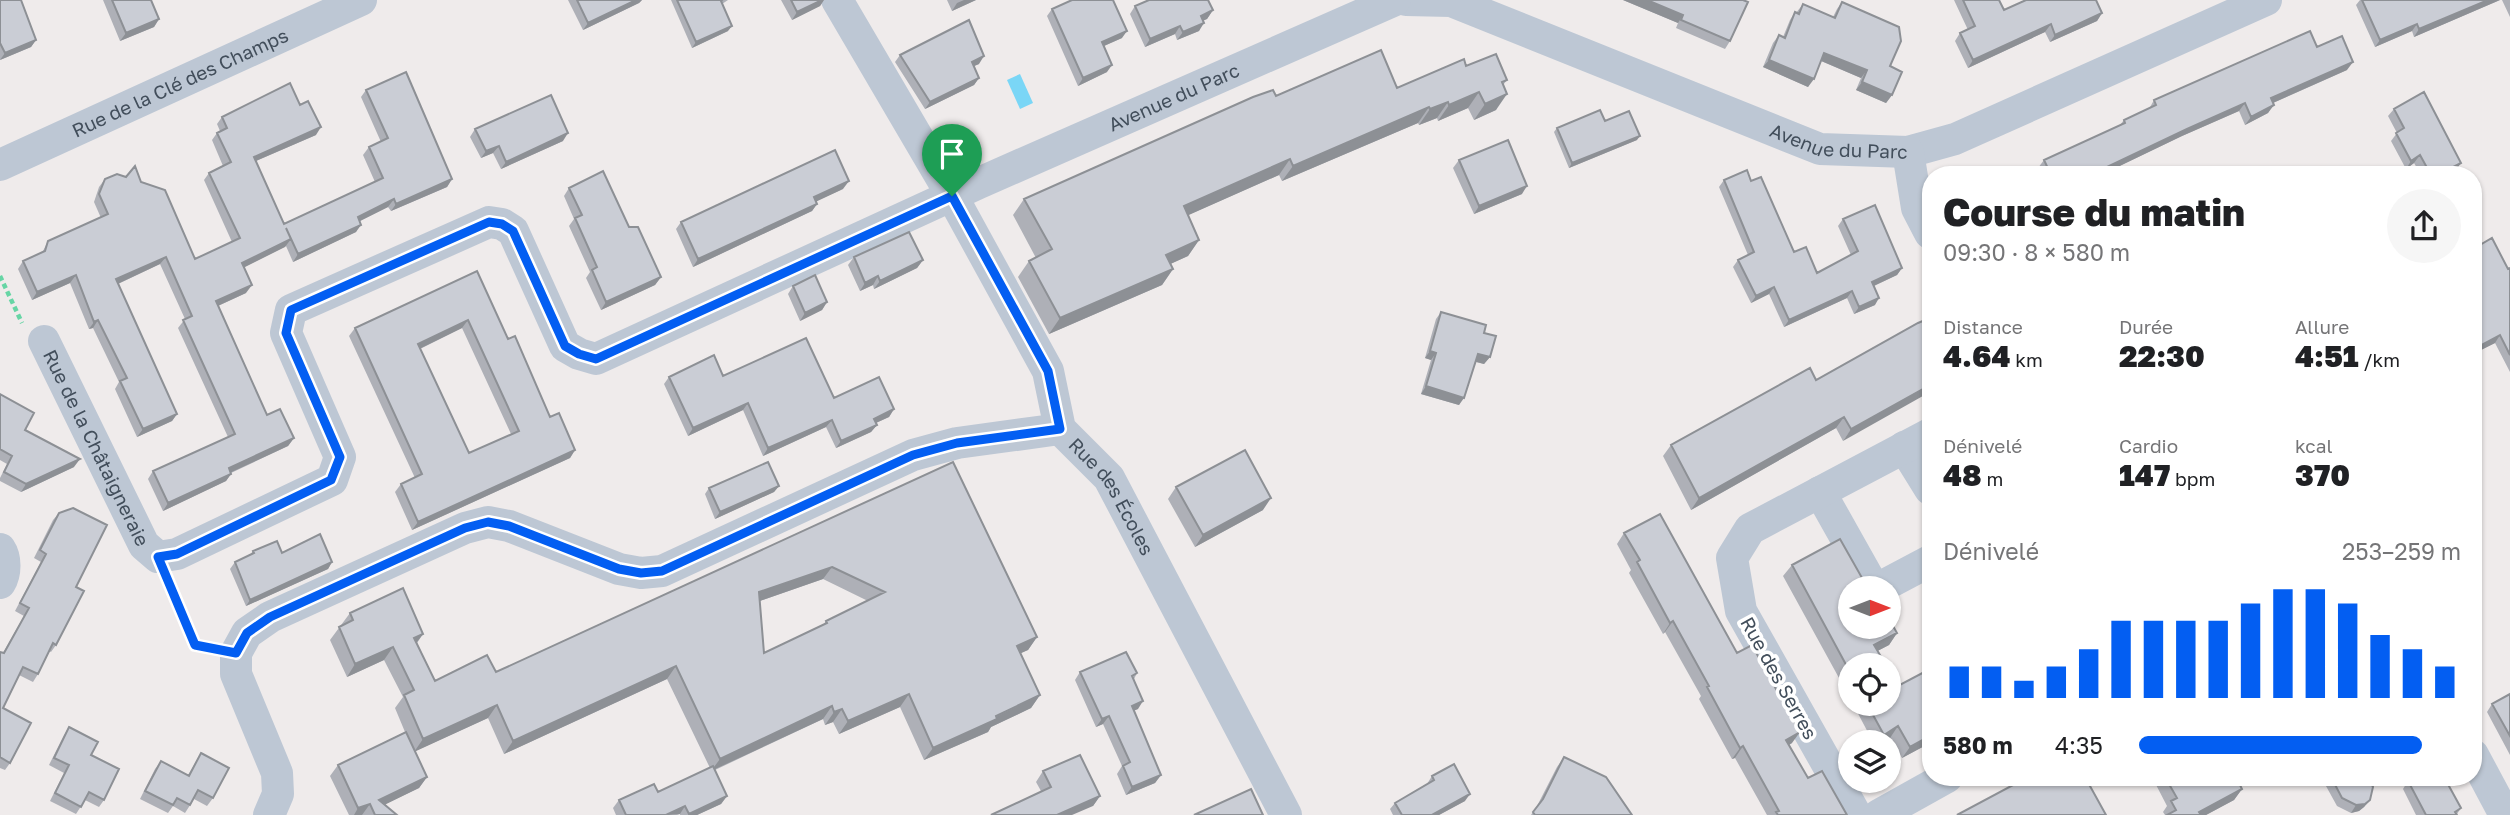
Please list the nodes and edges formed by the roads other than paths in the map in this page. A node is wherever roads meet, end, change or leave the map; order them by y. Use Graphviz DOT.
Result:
graph roads {
  1 [pos="361,0"];
  2 [pos="837,0"];
  3 [pos="1395,0"];
  4 [pos="1406,0"];
  5 [pos="2266,0"];
  6 [pos="1484,6"];
  7 [pos="1908,152"];
  8 [pos="0,165"];
  9 [pos="952,196"];
  10 [pos="1922,218"];
  11 [pos="44,341"];
  12 [pos="1060,429"];
  13 [pos="1917,441"];
  14 [pos="1922,459"];
  15 [pos="1820,492"];
  16 [pos="0,549"];
  17 [pos="1922,565"];
  18 [pos="1869,576"];
  19 [pos="1900,576"];
  20 [pos="0,583"];
  21 [pos="2482,772"];
  22 [pos="1931,786"];
  23 [pos="269,815"];
  24 [pos="1286,815"];
  25 [pos="1856,815"];
  26 [pos="1879,815"];
  27 [pos="2505,815"];
  1 -- 8 [label="street, Rue de la Clé des Champs"];
  2 -- 9 [label="street, Rue des Écoles"];
  3 -- 9 [label="street, Avenue du Parc"];
  4 -- 6 [label="street, Avenue du Parc"];
  5 -- 7 [label="street, Avenue du Parc"];
  6 -- 7 [label="street, Avenue du Parc"];
  7 -- 10 [label="street"];
  9 -- 11 [label="street, Rue de la Châtaigneraie"];
  9 -- 12 [label="street, Rue des Écoles"];
  12 -- 23 [label="street"];
  12 -- 24 [label="street, Rue des Écoles"];
  13 -- 14 [label="street"];
  13 -- 15 [label="street, Rue des Serres"];
  15 -- 18 [label="street"];
  15 -- 25 [label="street, Rue des Serres"];
  16 -- 20 [label="street"];
  17 -- 19 [label="street"];
  21 -- 27 [label="street"];
  22 -- 26 [label="street"];
}
